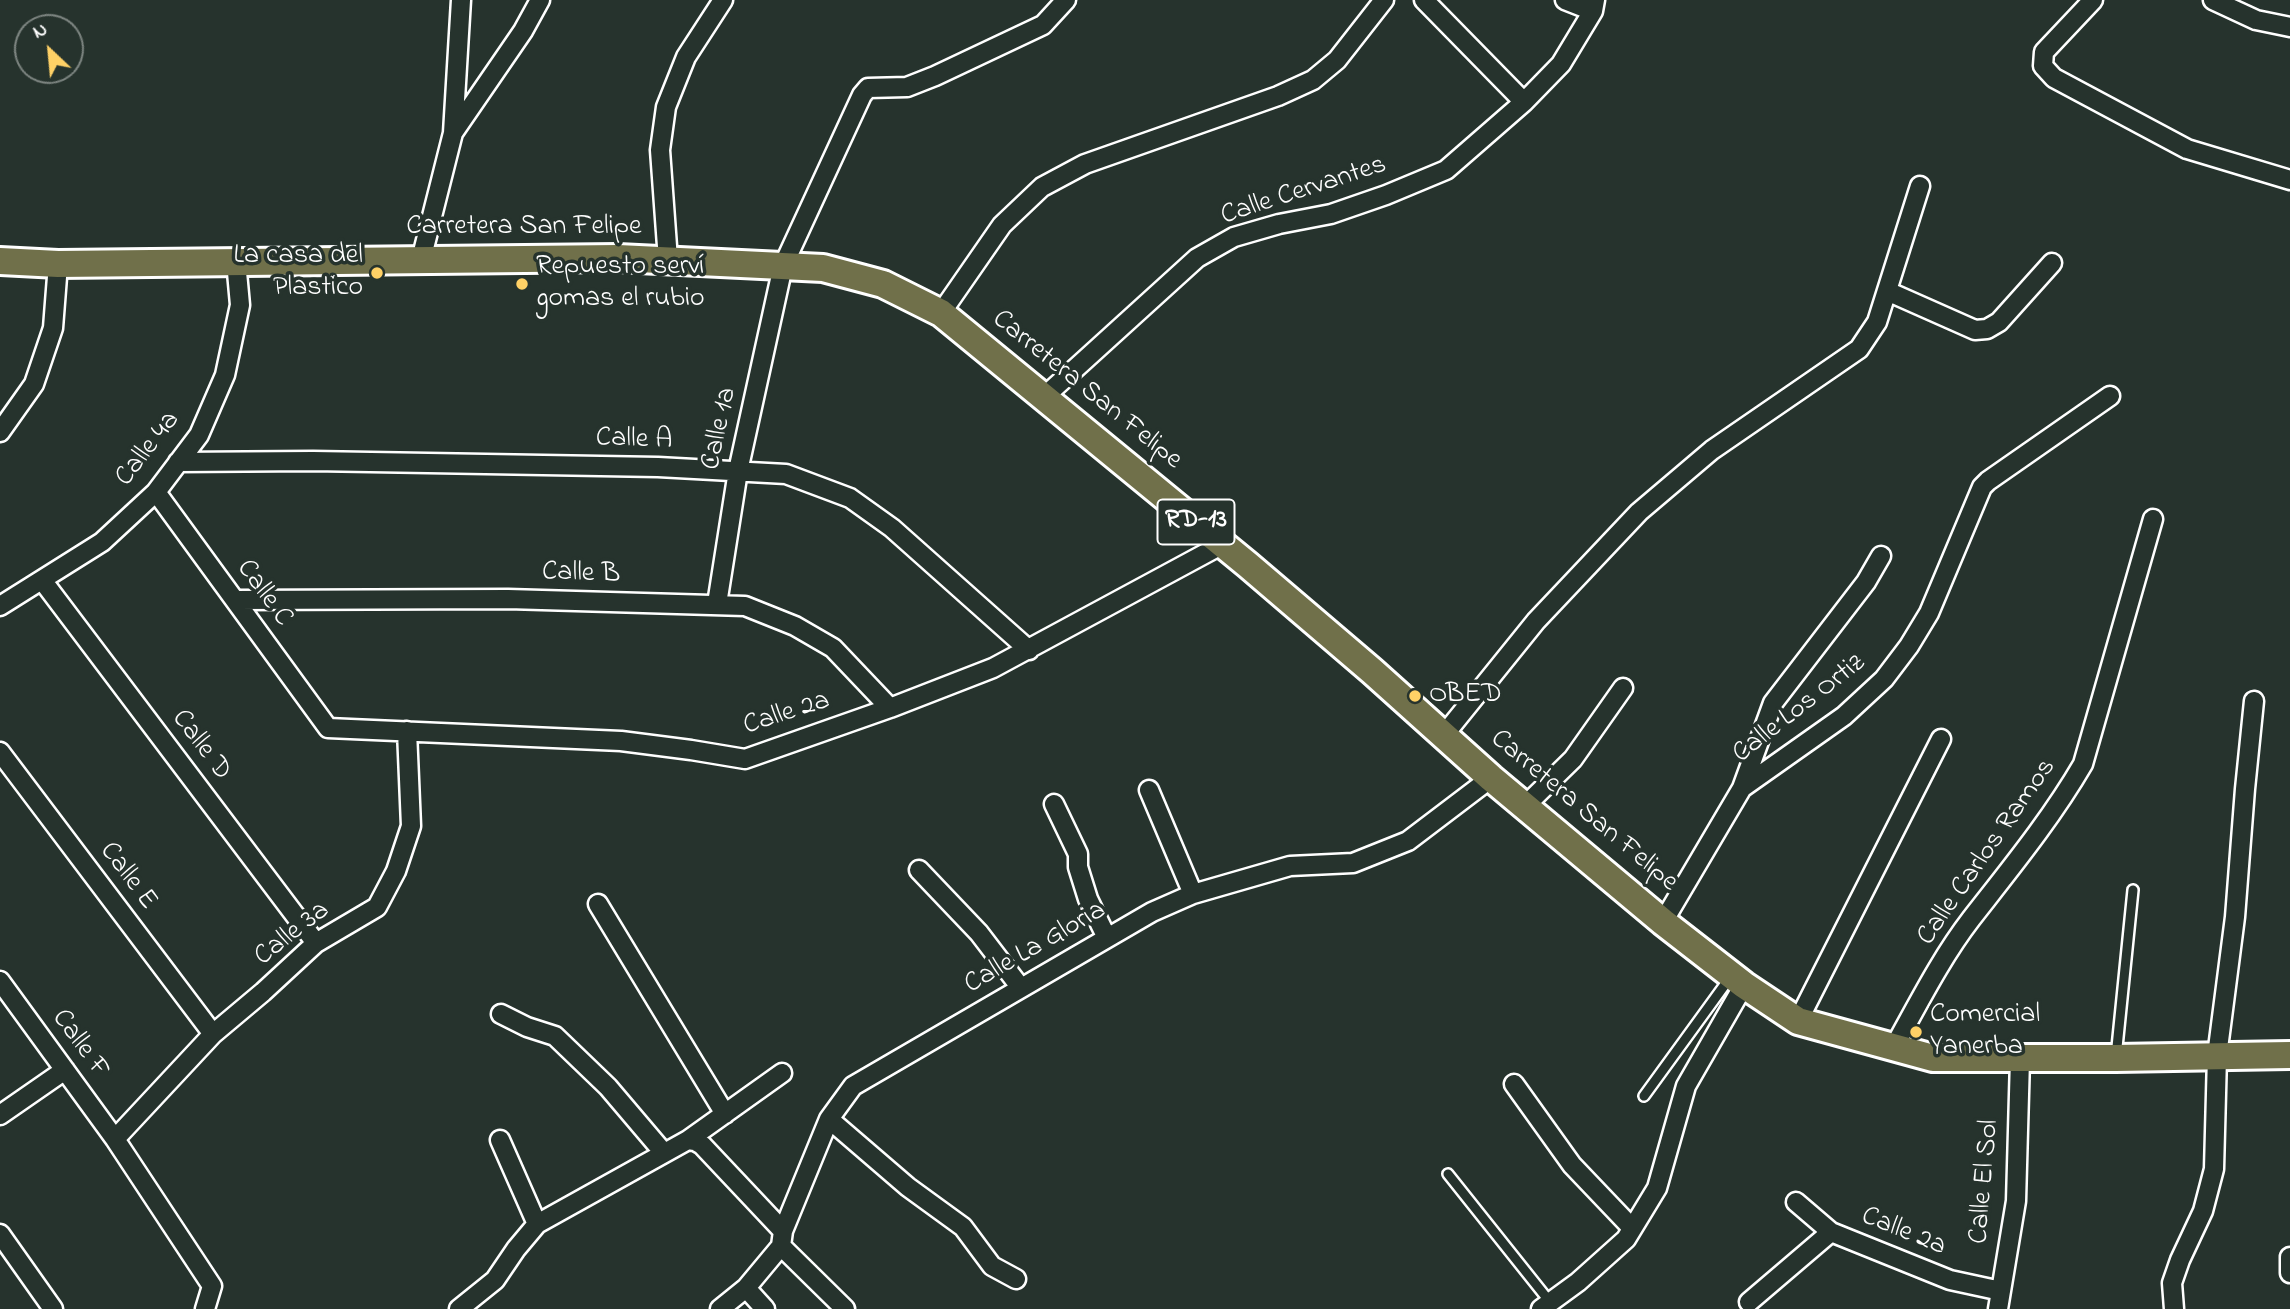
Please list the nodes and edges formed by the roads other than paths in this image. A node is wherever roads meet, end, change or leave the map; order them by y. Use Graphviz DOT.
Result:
graph roads {
  1 [pos="461,0"];
  2 [pos="540,0"];
  3 [pos="723,0"];
  4 [pos="1066,0"];
  5 [pos="1384,0"];
  6 [pos="1424,0"];
  7 [pos="1565,0"];
  8 [pos="2094,0"];
  9 [pos="2213,0"];
  10 [pos="1594,5"];
  11 [pos="2290,27"];
  12 [pos="1524,102"];
  13 [pos="453,133"];
  14 [pos="2290,180"];
  15 [pos="1920,186"];
  16 [pos="421,260"];
  17 [pos="668,260"];
  18 [pos="0,261"];
  19 [pos="236,261"];
  20 [pos="58,264"];
  21 [pos="2052,264"];
  22 [pos="783,266"];
  23 [pos="1887,291"];
  24 [pos="941,313"];
  25 [pos="2110,396"];
  26 [pos="1044,397"];
  27 [pos="0,432"];
  28 [pos="178,462"];
  29 [pos="738,471"];
  30 [pos="156,492"];
  31 [pos="2153,519"];
  32 [pos="1223,544"];
  33 [pos="1881,556"];
  34 [pos="42,580"];
  35 [pos="235,600"];
  36 [pos="717,604"];
  37 [pos="0,606"];
  38 [pos="1029,650"];
  39 [pos="1623,688"];
  40 [pos="2254,701"];
  41 [pos="890,708"];
  42 [pos="328,728"];
  43 [pos="407,731"];
  44 [pos="1444,735"];
  45 [pos="1941,739"];
  46 [pos="0,752"];
  47 [pos="1491,778"];
  48 [pos="1742,789"];
  49 [pos="1149,790"];
  50 [pos="1055,804"];
  51 [pos="1525,806"];
  52 [pos="919,870"];
  53 [pos="2133,890"];
  54 [pos="1193,894"];
  55 [pos="598,904"];
  56 [pos="1663,922"];
  57 [pos="1107,938"];
  58 [pos="316,943"];
  59 [pos="1738,980"];
  60 [pos="0,981"];
  61 [pos="1021,988"];
  62 [pos="501,1014"];
  63 [pos="1798,1021"];
  64 [pos="213,1034"];
  65 [pos="1894,1047"];
  66 [pos="2290,1055"];
  67 [pos="2217,1056"];
  68 [pos="2116,1058"];
  69 [pos="2020,1059"];
  70 [pos="65,1070"];
  71 [pos="782,1073"];
  72 [pos="1514,1084"];
  73 [pos="1644,1096"];
  74 [pos="725,1114"];
  75 [pos="0,1115"];
  76 [pos="829,1119"];
  77 [pos="115,1139"];
  78 [pos="500,1140"];
  79 [pos="688,1140"];
  80 [pos="664,1153"];
  81 [pos="1448,1174"];
  82 [pos="1796,1202"];
  83 [pos="537,1224"];
  84 [pos="1632,1228"];
  85 [pos="1831,1232"];
  86 [pos="0,1234"];
  87 [pos="782,1238"];
  88 [pos="2290,1257"];
  89 [pos="2290,1273"];
  90 [pos="1016,1279"];
  91 [pos="746,1288"];
  92 [pos="1999,1300"];
  93 [pos="1749,1302"];
  94 [pos="1546,1306"];
  95 [pos="53,1309"];
  96 [pos="205,1309"];
  97 [pos="459,1309"];
  98 [pos="720,1309"];
  99 [pos="765,1309"];
  100 [pos="845,1309"];
  101 [pos="2175,1309"];
  1 -- 13 [label="street"];
  2 -- 13 [label="street"];
  3 -- 17 [label="street"];
  4 -- 22 [label="street, Calle 1a"];
  5 -- 24 [label="street"];
  6 -- 12 [label="street"];
  7 -- 10 [label="street"];
  8 -- 14 [label="street"];
  9 -- 11 [label="street"];
  10 -- 12 [label="street, Calle Cervantes"];
  12 -- 26 [label="street, Calle Cervantes"];
  13 -- 16 [label="street"];
  15 -- 23 [label="street"];
  16 -- 17 [label="main road, Carretera San Felipe / RD-13"];
  16 -- 19 [label="main road, Carretera San Felipe / RD-13"];
  17 -- 22 [label="main road, Carretera San Felipe / RD-13"];
  18 -- 20 [label="main road, Carretera San Felipe / RD-13"];
  19 -- 20 [label="main road, Carretera San Felipe / RD-13"];
  19 -- 28 [label="street, Calle 4a"];
  20 -- 27 [label="street"];
  21 -- 23 [label="street"];
  22 -- 24 [label="main road, Carretera San Felipe / RD-13"];
  22 -- 29 [label="street, Calle 1a"];
  23 -- 44 [label="street"];
  24 -- 26 [label="main road, Carretera San Felipe / RD-13"];
  25 -- 48 [label="street, Calle Los Ortiz"];
  26 -- 32 [label="main road, Carretera San Felipe / RD-13"];
  28 -- 29 [label="street, Calle A"];
  28 -- 30 [label="street, Calle 4a"];
  29 -- 36 [label="street, Calle 1a"];
  29 -- 38 [label="street, Calle A"];
  30 -- 34 [label="street, Calle 4a"];
  30 -- 35 [label="street, Calle C"];
  31 -- 65 [label="street, Calle Carlos Ramos"];
  32 -- 38 [label="street, Calle 2a"];
  32 -- 44 [label="main road, Carretera San Felipe / RD-13"];
  33 -- 48 [label="street"];
  34 -- 37 [label="street, Calle 4a"];
  34 -- 58 [label="street, Calle D"];
  35 -- 36 [label="street, Calle B"];
  35 -- 42 [label="street, Calle C"];
  36 -- 41 [label="street, Calle B"];
  38 -- 41 [label="street, Calle 2a"];
  39 -- 51 [label="street"];
  40 -- 67 [label="street"];
  41 -- 43 [label="street, Calle 2a"];
  42 -- 43 [label="street, Calle 2a"];
  43 -- 58 [label="street, Calle 3a"];
  44 -- 47 [label="main road, Carretera San Felipe / RD-13"];
  45 -- 63 [label="street"];
  46 -- 64 [label="street, Calle E"];
  47 -- 51 [label="main road, Carretera San Felipe / RD-13"];
  47 -- 54 [label="street, Calle La Gloria"];
  48 -- 56 [label="street, Calle Los Ortiz"];
  49 -- 54 [label="street"];
  50 -- 57 [label="street"];
  51 -- 56 [label="main road, Carretera San Felipe / RD-13"];
  52 -- 61 [label="street"];
  53 -- 68 [label="lane"];
  54 -- 57 [label="street, Calle La Gloria"];
  55 -- 74 [label="street"];
  56 -- 59 [label="main road, Carretera San Felipe / RD-13"];
  57 -- 61 [label="street, Calle La Gloria"];
  58 -- 64 [label="street, Calle 3a"];
  59 -- 63 [label="main road, Carretera San Felipe / RD-13"];
  59 -- 73 [label="lane"];
  59 -- 84 [label="street"];
  60 -- 70 [label="street, Calle F"];
  61 -- 76 [label="street, Calle La Gloria"];
  62 -- 80 [label="street"];
  63 -- 65 [label="main road, Carretera San Felipe / RD-13"];
  64 -- 77 [label="street, Calle 3a"];
  65 -- 69 [label="main road, Carretera San Felipe / RD-13"];
  66 -- 67 [label="main road, Carretera San Felipe / RD-13"];
  67 -- 68 [label="main road, Carretera San Felipe / RD-13"];
  67 -- 101 [label="street"];
  68 -- 69 [label="main road, Carretera San Felipe / RD-13"];
  69 -- 92 [label="street, Calle El Sol"];
  70 -- 75 [label="street"];
  70 -- 77 [label="street, Calle F"];
  71 -- 74 [label="street"];
  72 -- 84 [label="street"];
  74 -- 79 [label="street"];
  76 -- 87 [label="street, Calle La Gloria"];
  76 -- 90 [label="street"];
  77 -- 96 [label="street, Calle F"];
  78 -- 83 [label="street"];
  79 -- 80 [label="street"];
  79 -- 87 [label="street"];
  80 -- 83 [label="street"];
  81 -- 94 [label="lane"];
  82 -- 85 [label="street, Calle 2a"];
  83 -- 97 [label="street"];
  84 -- 94 [label="street"];
  85 -- 92 [label="street, Calle 2a"];
  85 -- 93 [label="street"];
  86 -- 95 [label="street"];
  87 -- 91 [label="street, Calle La Gloria"];
  87 -- 100 [label="street"];
  88 -- 89 [label="street"];
  91 -- 98 [label="street, Calle La Gloria"];
  91 -- 99 [label="street"];
}
